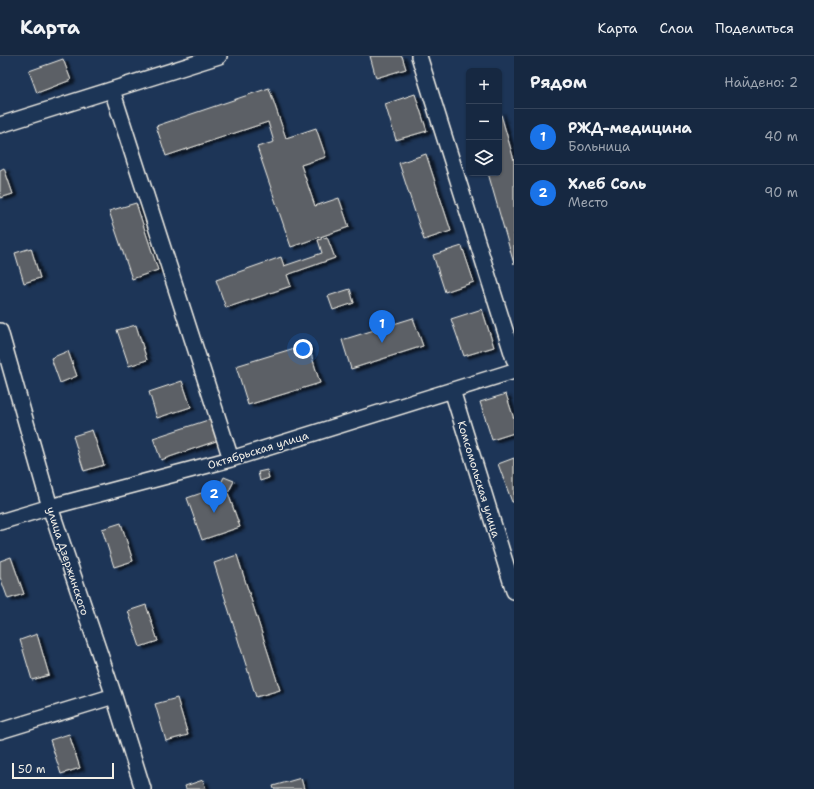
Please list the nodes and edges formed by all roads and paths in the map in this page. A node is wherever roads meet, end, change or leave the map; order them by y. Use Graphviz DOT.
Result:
graph roads {
  1 [pos="219,56"];
  2 [pos="419,56"];
  3 [pos="112,90"];
  4 [pos="0,125"];
  5 [pos="0,331"];
  6 [pos="514,358"];
  7 [pos="514,371"];
  8 [pos="452,390"];
  9 [pos="231,459"];
  10 [pos="50,507"];
  11 [pos="0,522"];
  12 [pos="514,591"];
  13 [pos="114,696"];
  14 [pos="0,730"];
  15 [pos="143,789"];
  1 -- 3 [label="street"];
  2 -- 6 [label="street"];
  3 -- 4 [label="street"];
  3 -- 9 [label="street"];
  5 -- 10 [label="street, улица Дзержинского"];
  7 -- 8 [label="street, Октябрьская улица"];
  8 -- 9 [label="street, Октябрьская улица"];
  8 -- 12 [label="street, Комсомольская улица"];
  9 -- 10 [label="street, Октябрьская улица"];
  10 -- 11 [label="street, Октябрьская улица"];
  10 -- 13 [label="street, улица Дзержинского"];
  13 -- 14 [label="street"];
  13 -- 15 [label="street, улица Дзержинского"];
}
